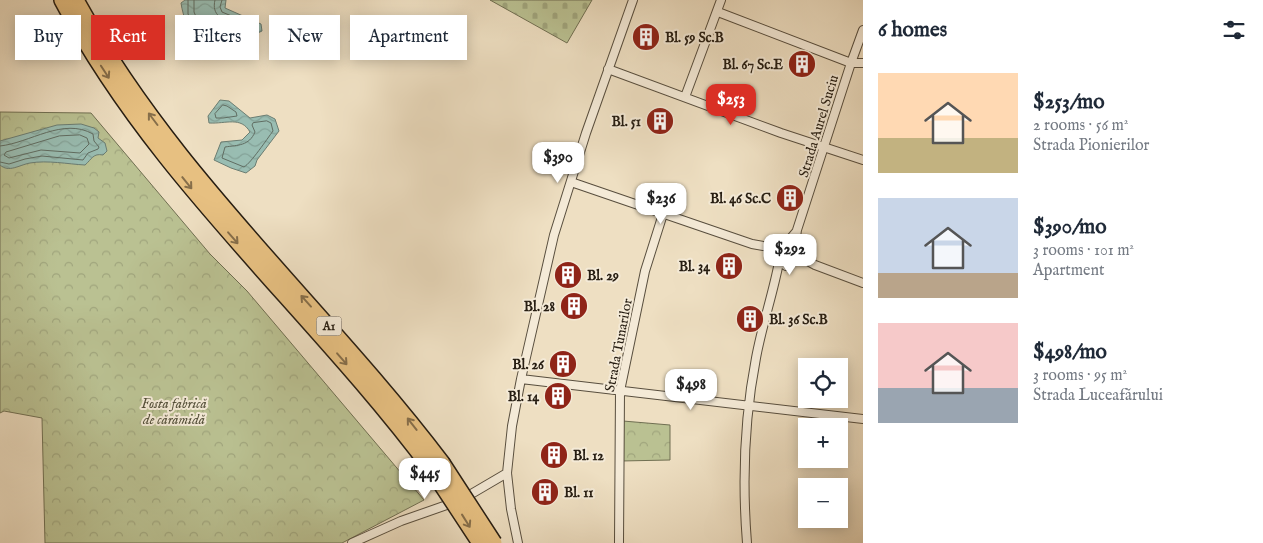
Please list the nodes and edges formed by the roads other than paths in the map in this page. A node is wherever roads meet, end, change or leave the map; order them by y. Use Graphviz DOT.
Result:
graph roads {
  1 [pos="62,0"];
  2 [pos="76,0"];
  3 [pos="633,0"];
  4 [pos="721,0"];
  5 [pos="718,12"];
  6 [pos="863,30"];
  7 [pos="851,63"];
  8 [pos="863,63"];
  9 [pos="608,69"];
  10 [pos="684,97"];
  11 [pos="825,147"];
  12 [pos="863,160"];
  13 [pos="178,162"];
  14 [pos="571,182"];
  15 [pos="662,214"];
  16 [pos="797,230"];
  17 [pos="759,246"];
  18 [pos="782,248"];
  19 [pos="795,252"];
  20 [pos="778,260"];
  21 [pos="790,264"];
  22 [pos="814,265"];
  23 [pos="863,283"];
  24 [pos="775,284"];
  25 [pos="521,379"];
  26 [pos="620,391"];
  27 [pos="748,407"];
  28 [pos="863,419"];
  29 [pos="437,467"];
  30 [pos="507,474"];
  31 [pos="352,543"];
  32 [pos="480,543"];
  33 [pos="494,543"];
  34 [pos="518,543"];
  35 [pos="619,543"];
  36 [pos="746,543"];
  1 -- 13 [label="highway, A1, one-way"];
  13 -- 2 [label="highway, A1, one-way"];
  3 -- 9 [label="street"];
  4 -- 5 [label="street"];
  5 -- 7 [label="street"];
  5 -- 10 [label="street"];
  6 -- 7 [label="street, Strada Aurel Suciu"];
  7 -- 8 [label="street"];
  7 -- 11 [label="street, Strada Aurel Suciu"];
  9 -- 10 [label="street"];
  9 -- 14 [label="street"];
  10 -- 11 [label="street"];
  11 -- 12 [label="street"];
  11 -- 16 [label="street, Strada Aurel Suciu"];
  13 -- 29 [label="highway, A1"];
  14 -- 15 [label="street"];
  14 -- 25 [label="street"];
  15 -- 17 [label="street"];
  15 -- 26 [label="street, Strada Tunarilor"];
  16 -- 18 [label="street, Strada Aurel Suciu"];
  16 -- 19 [label="street, Strada Aurel Suciu"];
  17 -- 18 [label="street"];
  17 -- 20 [label="street"];
  18 -- 19 [label="street"];
  18 -- 20 [label="street"];
  19 -- 21 [label="street"];
  19 -- 22 [label="street"];
  20 -- 21 [label="street"];
  20 -- 24 [label="street"];
  21 -- 22 [label="street"];
  21 -- 24 [label="street"];
  22 -- 23 [label="street"];
  24 -- 27 [label="street"];
  25 -- 26 [label="street"];
  25 -- 30 [label="street"];
  26 -- 27 [label="street"];
  26 -- 35 [label="street, Strada Tunarilor"];
  27 -- 28 [label="street"];
  27 -- 36 [label="street"];
  29 -- 32 [label="highway, A1, one-way, bridge"];
  29 -- 33 [label="highway, A1, bridge"];
  30 -- 31 [label="street"];
  30 -- 34 [label="street"];
}
